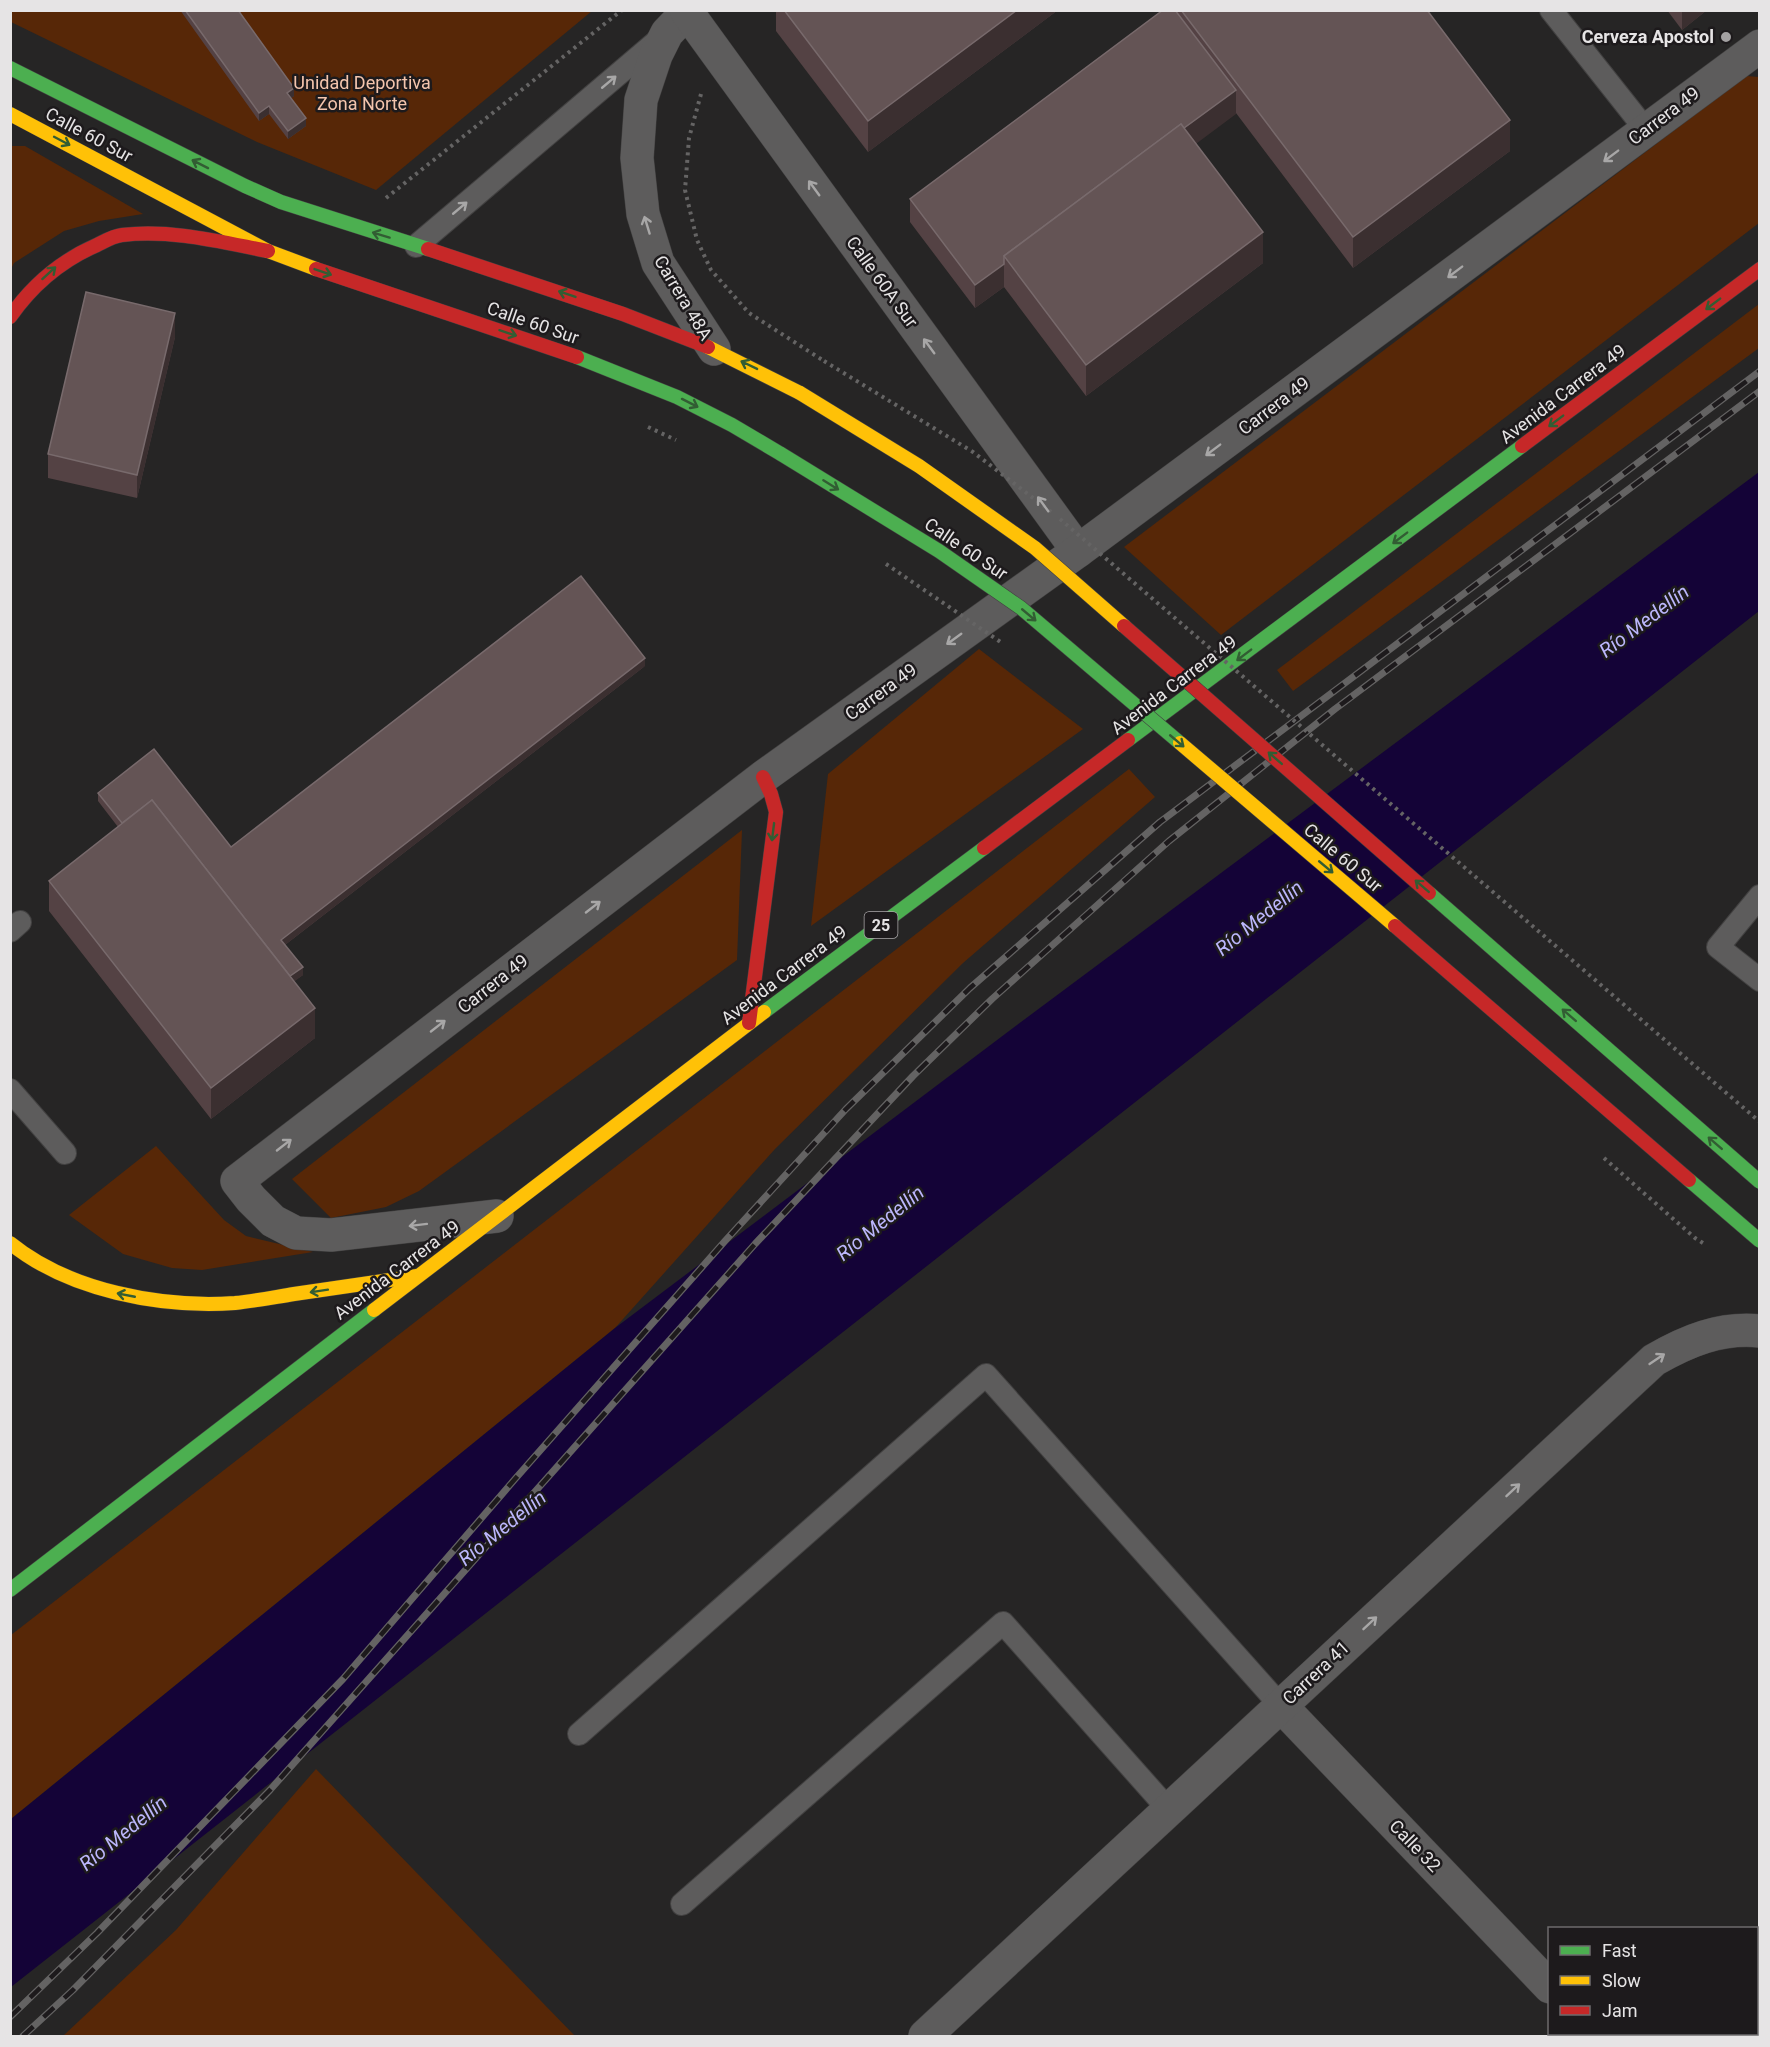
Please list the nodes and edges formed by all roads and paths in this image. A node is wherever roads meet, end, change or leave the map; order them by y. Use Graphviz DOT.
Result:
graph roads {
  1 [pos="622,10"];
  2 [pos="1551,10"];
  3 [pos="615,13"];
  4 [pos="681,19"];
  5 [pos="1760,46"];
  6 [pos="10,68"];
  7 [pos="702,90"];
  8 [pos="10,114"];
  9 [pos="1646,130"];
  10 [pos="379,204"];
  11 [pos="416,246"];
  12 [pos="268,251"];
  13 [pos="1760,269"];
  14 [pos="10,317"];
  15 [pos="714,349"];
  16 [pos="824,361"];
  17 [pos="1078,551"];
  18 [pos="880,560"];
  19 [pos="1009,647"];
  20 [pos="763,777"];
  21 [pos="1760,896"];
  22 [pos="1760,980"];
  23 [pos="750,1023"];
  24 [pos="10,1090"];
  25 [pos="1597,1151"];
  26 [pos="65,1153"];
  27 [pos="1760,1182"];
  28 [pos="497,1216"];
  29 [pos="1760,1241"];
  30 [pos="10,1243"];
  31 [pos="1704,1243"];
  32 [pos="419,1276"];
  33 [pos="1760,1330"];
  34 [pos="10,1590"];
  35 [pos="1281,1706"];
  36 [pos="579,1734"];
  37 [pos="1169,1810"];
  38 [pos="682,1904"];
  39 [pos="1548,1985"];
  40 [pos="925,2037"];
  1 -- 3 [label="path"];
  2 -- 9 [label="lane"];
  3 -- 10 [label="path"];
  11 -- 4 [label="lane, one-way"];
  15 -- 4 [label="street, Carrera 48A, one-way"];
  17 -- 4 [label="street, Calle 60A Sur, one-way"];
  5 -- 9 [label="street, Carrera 49"];
  11 -- 6 [label="main road, Calle 60 Sur, one-way"];
  7 -- 16 [label="path"];
  8 -- 12 [label="main road, Calle 60 Sur, one-way"];
  9 -- 17 [label="street, Carrera 49, one-way"];
  15 -- 11 [label="main road, Calle 60 Sur, one-way"];
  14 -- 12 [label="main road, one-way"];
  12 -- 29 [label="main road, Calle 60 Sur, one-way, bridge"];
  13 -- 23 [label="main road, Avenida Carrera 49 / 25, one-way"];
  27 -- 15 [label="main road, Calle 60 Sur, one-way, bridge"];
  17 -- 20 [label="street, Carrera 49, one-way"];
  18 -- 19 [label="path, bridge"];
  20 -- 23 [label="main road, one-way"];
  28 -- 20 [label="street, Carrera 49, one-way"];
  21 -- 22 [label="lane"];
  23 -- 28 [label="main road, Avenida Carrera 49 / 25"];
  24 -- 26 [label="lane"];
  25 -- 31 [label="path, bridge"];
  28 -- 32 [label="main road, Avenida Carrera 49 / 25"];
  32 -- 30 [label="main road, one-way"];
  32 -- 34 [label="main road, Avenida Carrera 49 / 25"];
  35 -- 33 [label="street, Carrera 41, one-way"];
  35 -- 36 [label="lane"];
  35 -- 37 [label="street, Carrera 41"];
  35 -- 39 [label="street, Calle 32"];
  37 -- 38 [label="lane"];
  37 -- 40 [label="street, Carrera 41"];
}
